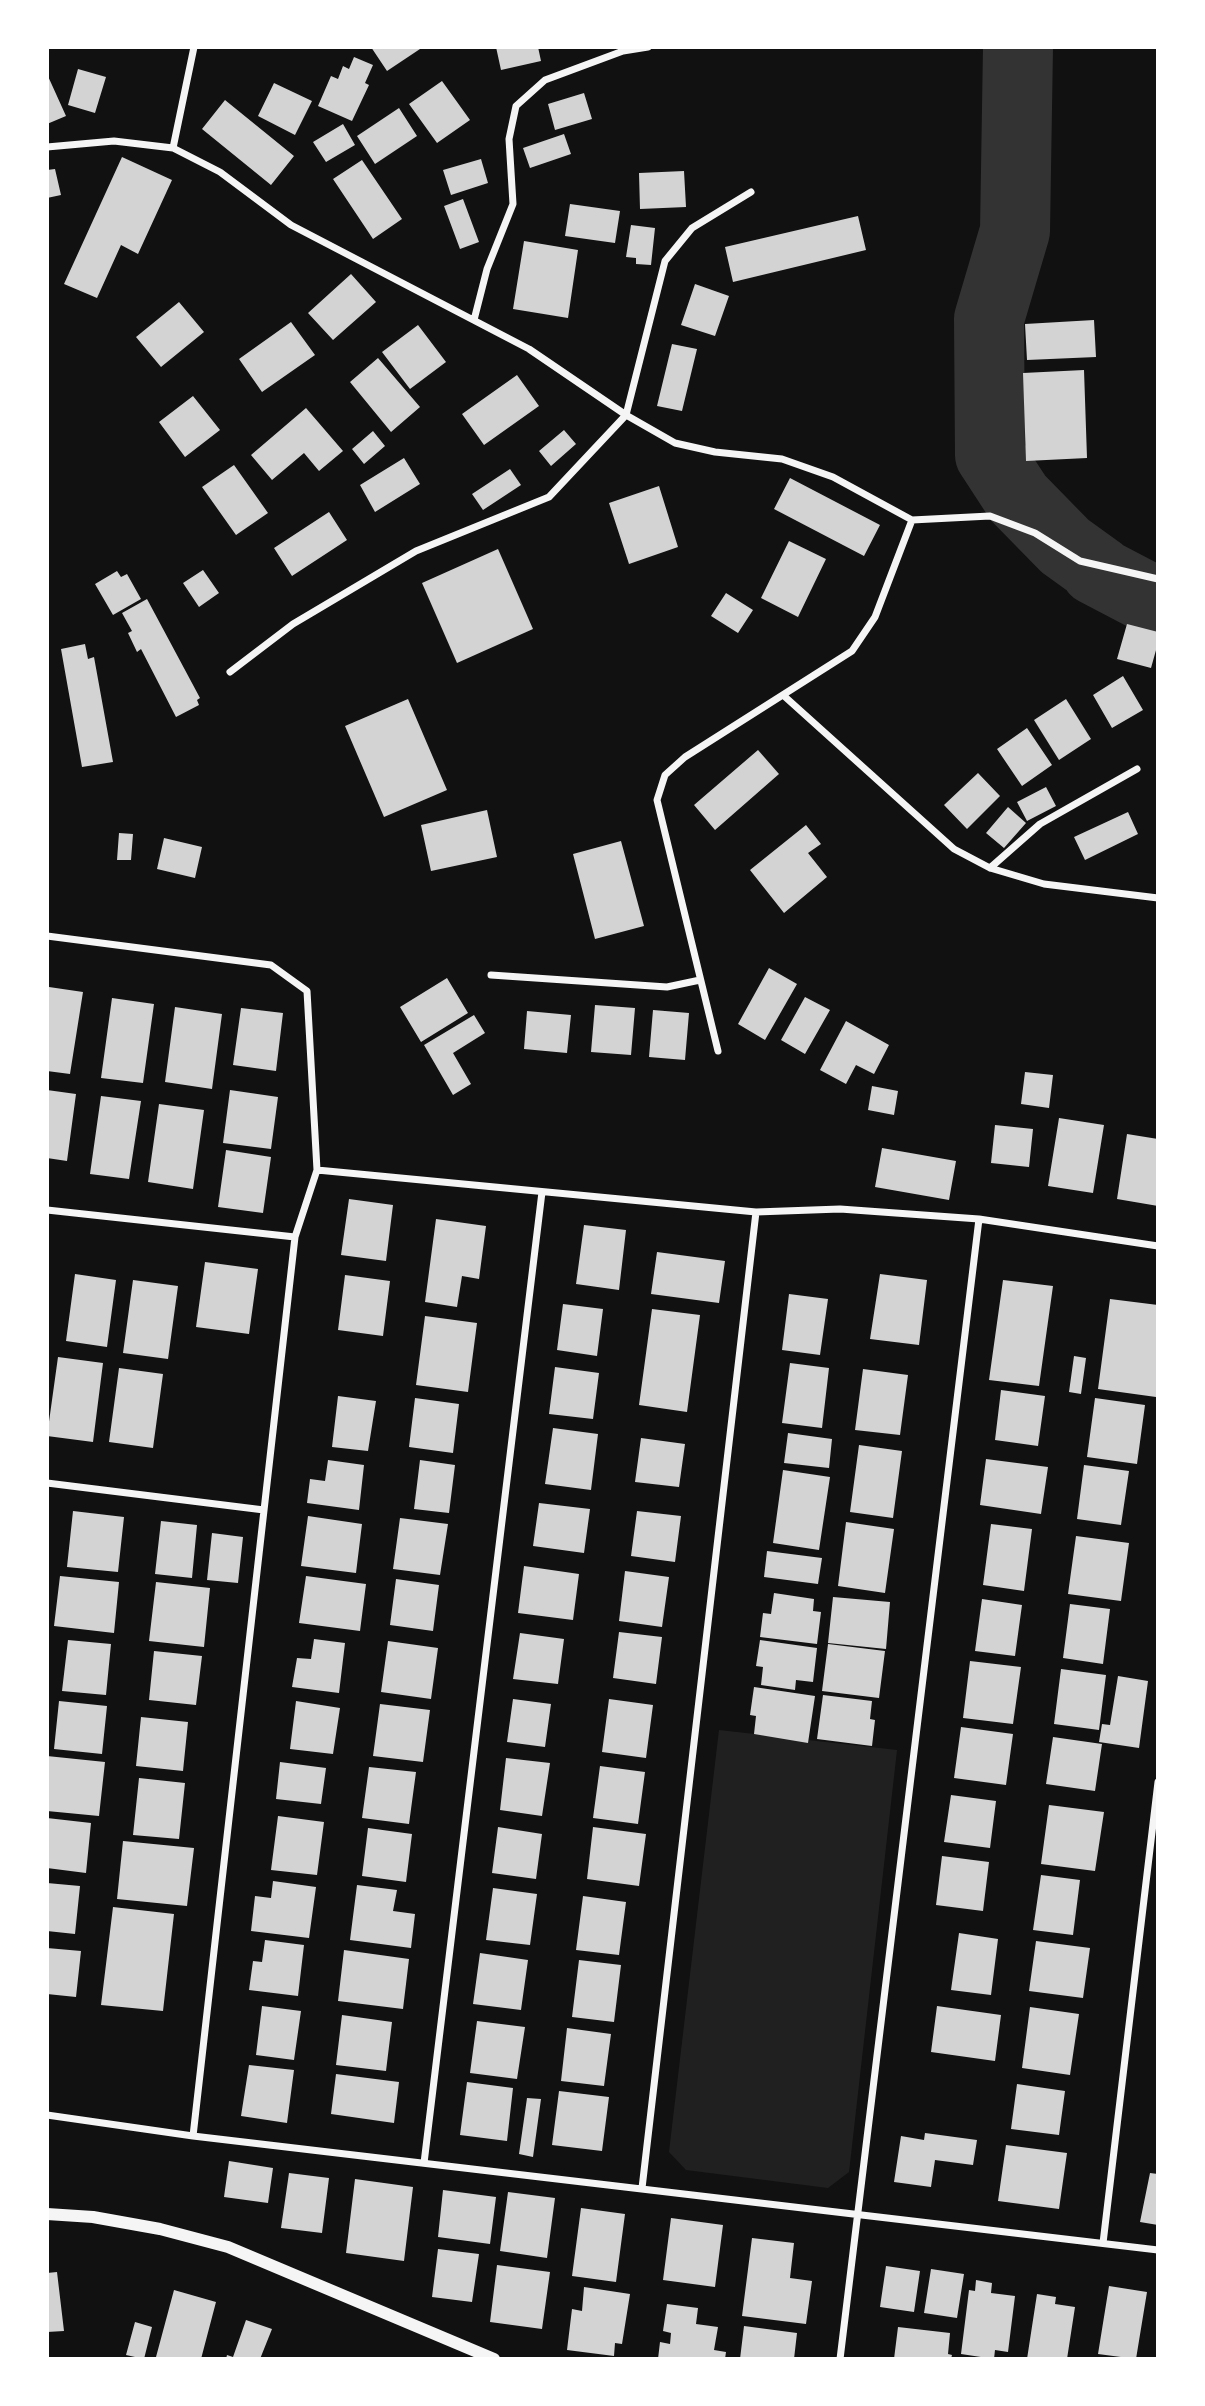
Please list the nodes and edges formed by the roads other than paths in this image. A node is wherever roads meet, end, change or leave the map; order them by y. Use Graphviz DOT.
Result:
graph roads {
  1 [pos="194,47"];
  2 [pos="648,47"];
  3 [pos="47,148"];
  4 [pos="173,148"];
  5 [pos="751,192"];
  6 [pos="474,320"];
  7 [pos="626,415"];
  8 [pos="912,520"];
  9 [pos="1156,577"];
  10 [pos="230,672"];
  11 [pos="783,695"];
  12 [pos="1137,769"];
  13 [pos="990,868"];
  14 [pos="1158,898"];
  15 [pos="47,936"];
  16 [pos="491,975"];
  17 [pos="700,979"];
  18 [pos="718,1051"];
  19 [pos="317,1170"];
  20 [pos="542,1192"];
  21 [pos="47,1210"];
  22 [pos="756,1212"];
  23 [pos="979,1219"];
  24 [pos="295,1237"];
  25 [pos="1158,1246"];
  26 [pos="47,1483"];
  27 [pos="264,1510"];
  28 [pos="1158,1782"];
  29 [pos="47,2115"];
  30 [pos="193,2136"];
  31 [pos="424,2163"];
  32 [pos="642,2188"];
  33 [pos="858,2213"];
  34 [pos="47,2214"];
  35 [pos="1103,2243"];
  36 [pos="1158,2250"];
  37 [pos="494,2359"];
  38 [pos="840,2359"];
  1 -- 4 [label="street"];
  2 -- 6 [label="street"];
  3 -- 4 [label="street"];
  4 -- 6 [label="street"];
  5 -- 7 [label="street"];
  6 -- 7 [label="street"];
  7 -- 8 [label="street"];
  7 -- 10 [label="street"];
  8 -- 9 [label="street"];
  8 -- 11 [label="street"];
  11 -- 13 [label="street"];
  11 -- 17 [label="street"];
  12 -- 13 [label="street"];
  13 -- 14 [label="street"];
  15 -- 19 [label="street"];
  16 -- 17 [label="street"];
  17 -- 18 [label="street"];
  19 -- 20 [label="street"];
  19 -- 24 [label="street"];
  20 -- 22 [label="street"];
  20 -- 31 [label="street"];
  21 -- 24 [label="street"];
  22 -- 23 [label="street"];
  22 -- 32 [label="street"];
  23 -- 25 [label="street"];
  23 -- 33 [label="street"];
  24 -- 27 [label="street"];
  26 -- 27 [label="street"];
  27 -- 30 [label="street"];
  28 -- 35 [label="street"];
  29 -- 30 [label="street"];
  30 -- 31 [label="street"];
  31 -- 32 [label="street"];
  32 -- 33 [label="street"];
  33 -- 35 [label="street"];
  33 -- 38 [label="street"];
  34 -- 37 [label="street"];
  35 -- 36 [label="street"];
}
